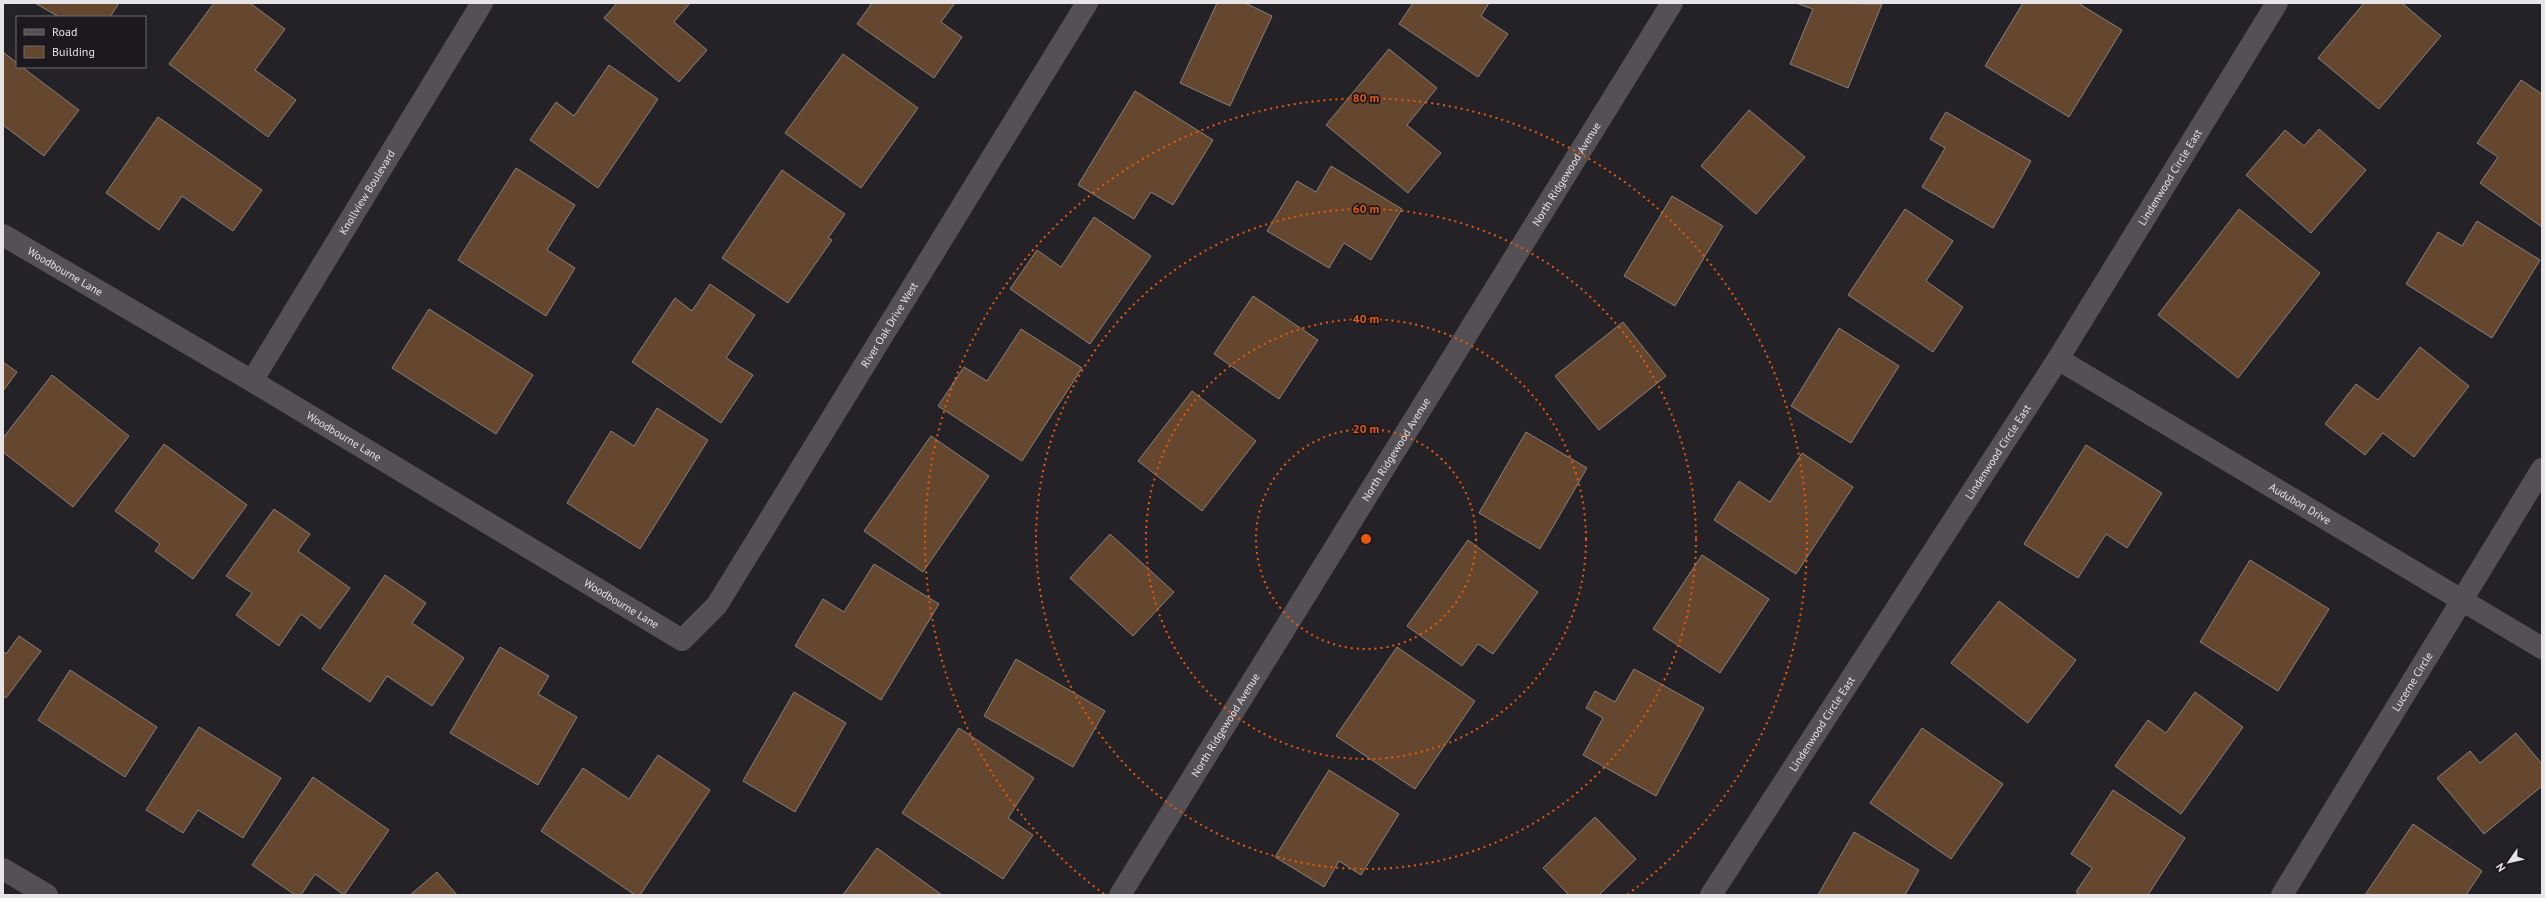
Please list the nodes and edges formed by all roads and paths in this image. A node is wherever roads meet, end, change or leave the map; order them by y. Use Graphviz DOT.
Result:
graph roads {
  1 [pos="482,3"];
  2 [pos="1087,3"];
  3 [pos="1672,3"];
  4 [pos="2277,3"];
  5 [pos="3,235"];
  6 [pos="2058,359"];
  7 [pos="252,381"];
  8 [pos="2542,468"];
  9 [pos="2461,598"];
  10 [pos="682,640"];
  11 [pos="2542,648"];
  12 [pos="3,868"];
  13 [pos="42,894"];
  14 [pos="1120,895"];
  15 [pos="1711,895"];
  16 [pos="2282,895"];
  1 -- 7 [label="street, Knollview Boulevard"];
  2 -- 10 [label="street, River Oak Drive West"];
  3 -- 14 [label="street, North Ridgewood Avenue"];
  4 -- 6 [label="street, Lindenwood Circle East"];
  5 -- 7 [label="street, Woodbourne Lane"];
  6 -- 9 [label="street, Audubon Drive"];
  6 -- 15 [label="street, Lindenwood Circle East"];
  7 -- 10 [label="street, Woodbourne Lane"];
  8 -- 9 [label="street, Lucerne Circle"];
  9 -- 11 [label="street, Audubon Drive"];
  9 -- 16 [label="street, Lucerne Circle"];
  12 -- 13 [label="street"];
}
